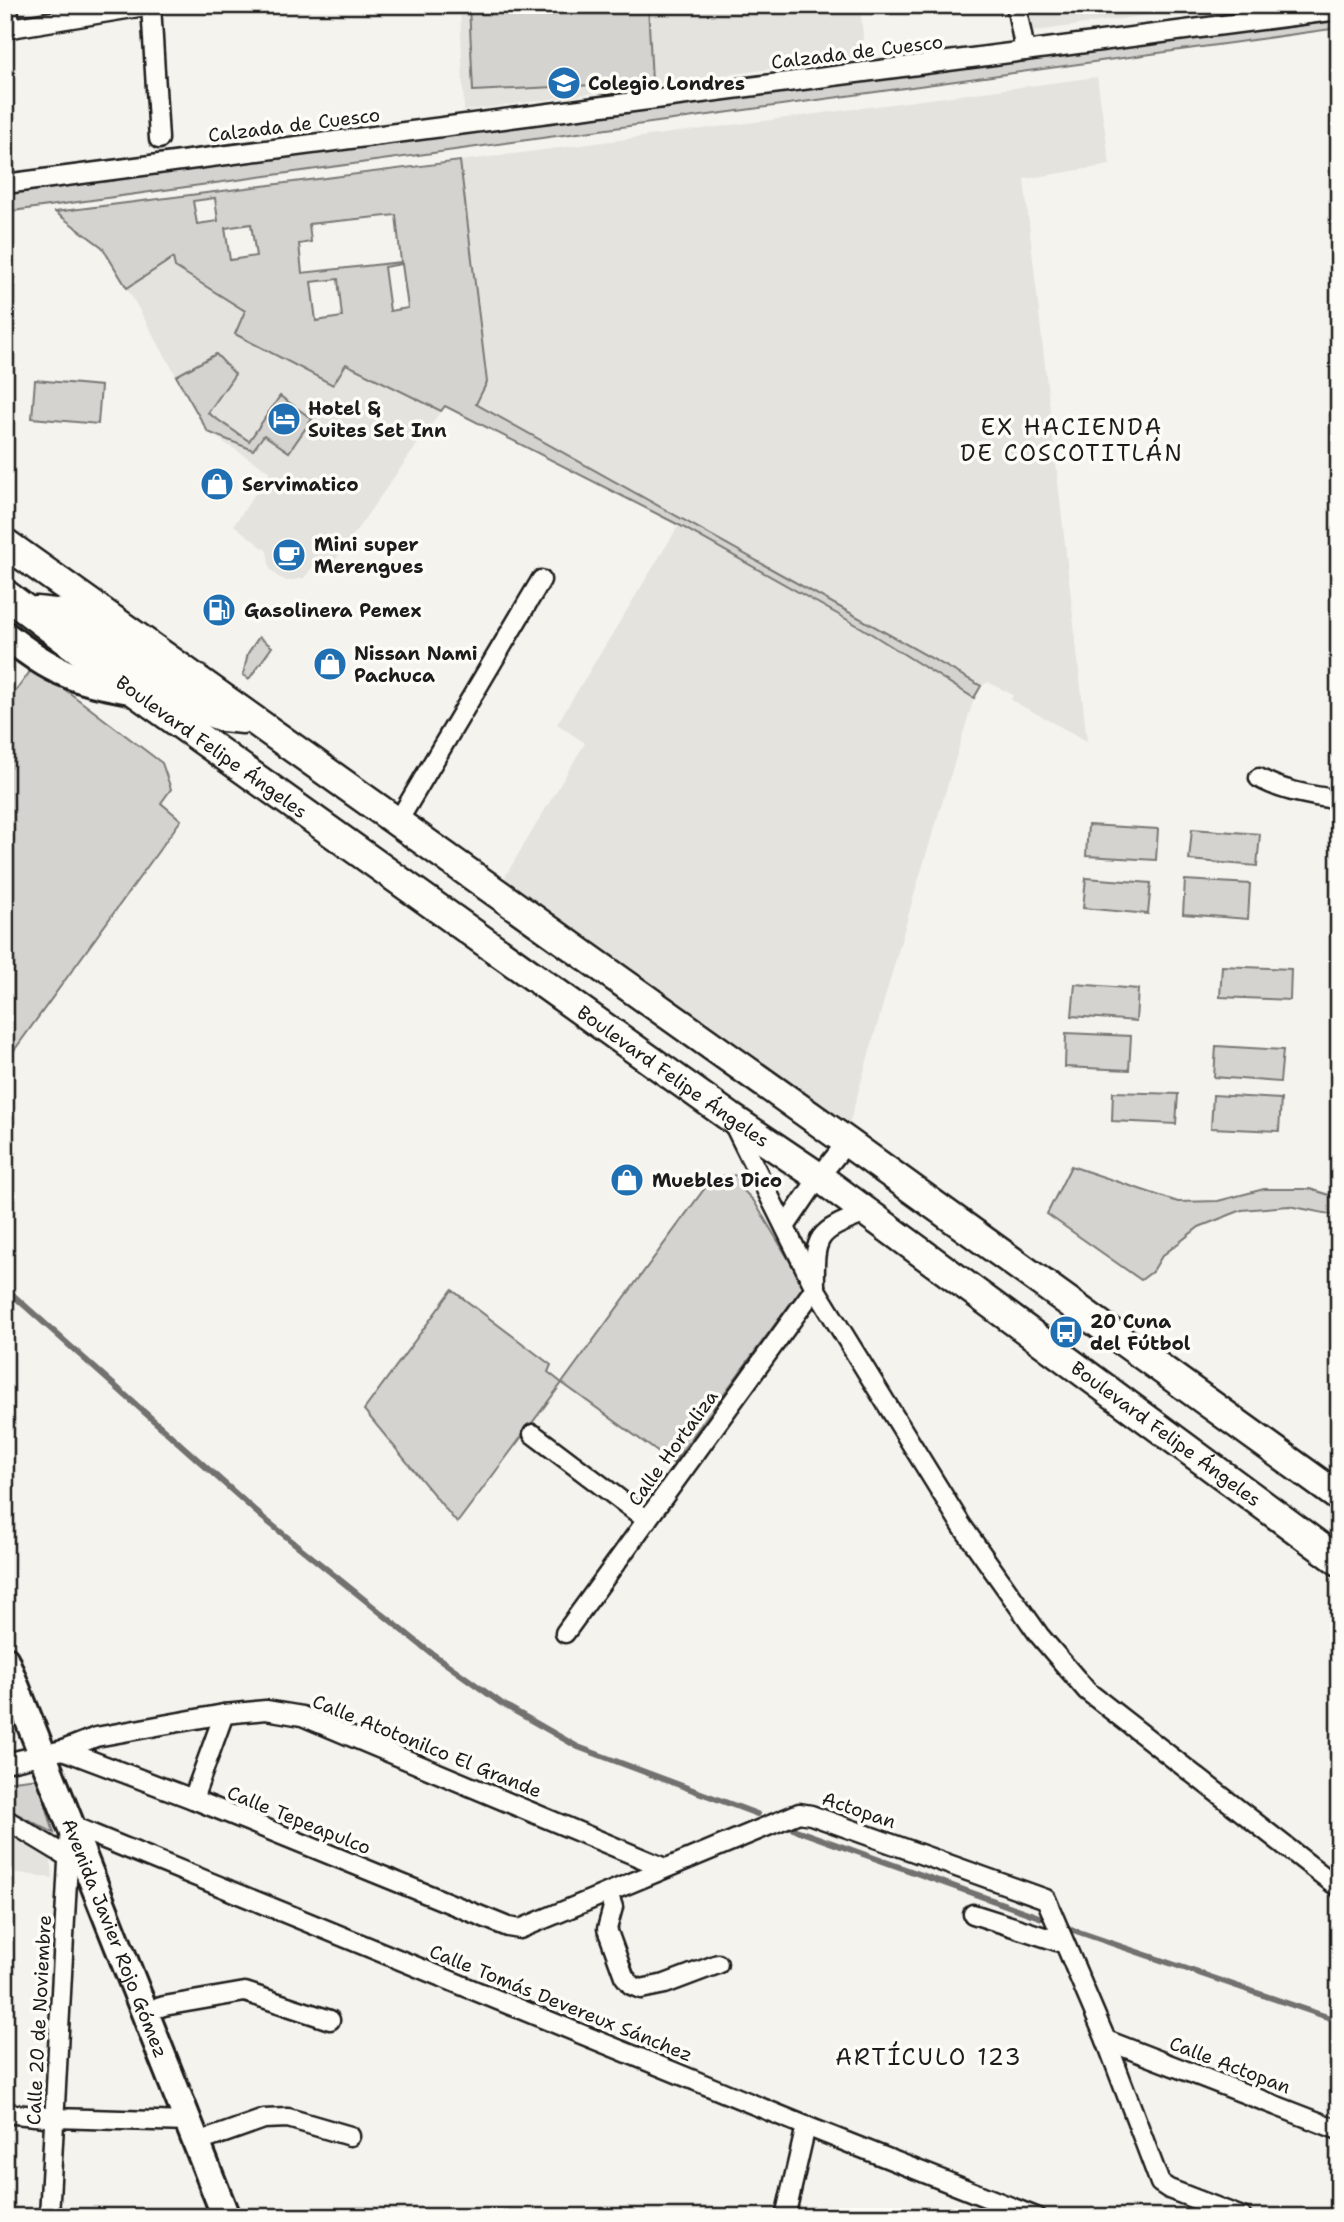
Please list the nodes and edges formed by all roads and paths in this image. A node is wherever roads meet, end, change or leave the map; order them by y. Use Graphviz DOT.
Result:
graph roads {
  1 [pos="8,5"];
  2 [pos="151,5"];
  3 [pos="1016,5"];
  4 [pos="1339,10"];
  5 [pos="7,29"];
  6 [pos="1024,51"];
  7 [pos="159,139"];
  8 [pos="5,184"];
  9 [pos="5,544"];
  10 [pos="541,580"];
  11 [pos="5,593"];
  12 [pos="17,609"];
  13 [pos="5,635"];
  14 [pos="134,691"];
  15 [pos="253,719"];
  16 [pos="1259,778"];
  17 [pos="1339,800"];
  18 [pos="397,823"];
  19 [pos="730,1117"];
  20 [pos="847,1142"];
  21 [pos="818,1177"];
  22 [pos="866,1213"];
  23 [pos="785,1227"];
  24 [pos="815,1288"];
  25 [pos="533,1434"];
  26 [pos="1339,1497"];
  27 [pos="647,1520"];
  28 [pos="1339,1561"];
  29 [pos="565,1633"];
  30 [pos="5,1660"];
  31 [pos="224,1714"];
  32 [pos="53,1753"];
  33 [pos="5,1763"];
  34 [pos="193,1799"];
  35 [pos="5,1819"];
  36 [pos="70,1825"];
  37 [pos="68,1857"];
  38 [pos="665,1868"];
  39 [pos="1339,1888"];
  40 [pos="608,1893"];
  41 [pos="973,1914"];
  42 [pos="520,1929"];
  43 [pos="1063,1943"];
  44 [pos="718,1964"];
  45 [pos="145,2012"];
  46 [pos="330,2020"];
  47 [pos="1106,2040"];
  48 [pos="5,2113"];
  49 [pos="55,2118"];
  50 [pos="806,2126"];
  51 [pos="1339,2130"];
  52 [pos="192,2133"];
  53 [pos="351,2136"];
  54 [pos="48,2217"];
  55 [pos="226,2217"];
  56 [pos="785,2217"];
  57 [pos="1036,2217"];
  58 [pos="1242,2217"];
  1 -- 5 [label="street"];
  2 -- 5 [label="street"];
  2 -- 7 [label="street"];
  3 -- 6 [label="street"];
  4 -- 6 [label="street, Calzada de Cuesco"];
  6 -- 8 [label="street, Calzada de Cuesco"];
  9 -- 15 [label="main road"];
  10 -- 18 [label="street"];
  11 -- 12 [label="main road, Boulevard Felipe Ángeles"];
  12 -- 14 [label="main road, Boulevard Felipe Ángeles"];
  12 -- 15 [label="main road"];
  13 -- 14 [label="street"];
  14 -- 19 [label="main road, Boulevard Felipe Ángeles"];
  15 -- 18 [label="main road"];
  16 -- 17 [label="street"];
  18 -- 20 [label="main road"];
  19 -- 21 [label="main road, Boulevard Felipe Ángeles"];
  19 -- 23 [label="street"];
  20 -- 21 [label="street"];
  20 -- 26 [label="main road"];
  21 -- 22 [label="main road, Boulevard Felipe Ángeles"];
  21 -- 23 [label="street"];
  22 -- 24 [label="street"];
  22 -- 28 [label="main road, Boulevard Felipe Ángeles"];
  23 -- 24 [label="street"];
  24 -- 27 [label="street, Calle Hortaliza"];
  24 -- 39 [label="street"];
  25 -- 27 [label="street"];
  27 -- 29 [label="street, Calle Hortaliza"];
  30 -- 32 [label="street, Avenida Javier Rojo Gómez"];
  31 -- 32 [label="street, Calle Atotonilco El Grande"];
  31 -- 34 [label="street"];
  31 -- 38 [label="street, Calle Atotonilco El Grande"];
  32 -- 33 [label="street, Calle Atotonilco El Grande"];
  32 -- 34 [label="street, Calle Tepeapulco"];
  32 -- 36 [label="street, Avenida Javier Rojo Gómez"];
  34 -- 42 [label="street, Calle Tepeapulco"];
  35 -- 37 [label="street"];
  36 -- 37 [label="street, Calle 20 de Noviembre"];
  36 -- 45 [label="street, Avenida Javier Rojo Gómez"];
  36 -- 50 [label="street, Calle Tomás Devereux Sánchez"];
  37 -- 49 [label="street, Calle 20 de Noviembre"];
  38 -- 40 [label="street, Actopan"];
  38 -- 43 [label="street, Actopan"];
  40 -- 42 [label="street, Actopan"];
  40 -- 44 [label="street"];
  41 -- 43 [label="street"];
  43 -- 47 [label="street, Actopan"];
  45 -- 46 [label="street"];
  45 -- 52 [label="street, Avenida Javier Rojo Gómez"];
  47 -- 51 [label="street, Calle Actopan"];
  47 -- 58 [label="street, Actopan"];
  48 -- 49 [label="street"];
  49 -- 52 [label="street"];
  49 -- 54 [label="street, Calle 20 de Noviembre"];
  50 -- 56 [label="street"];
  50 -- 57 [label="street, Calle Tomás Devereux Sánchez"];
  52 -- 53 [label="street"];
  52 -- 55 [label="street, Avenida Javier Rojo Gómez"];
}
